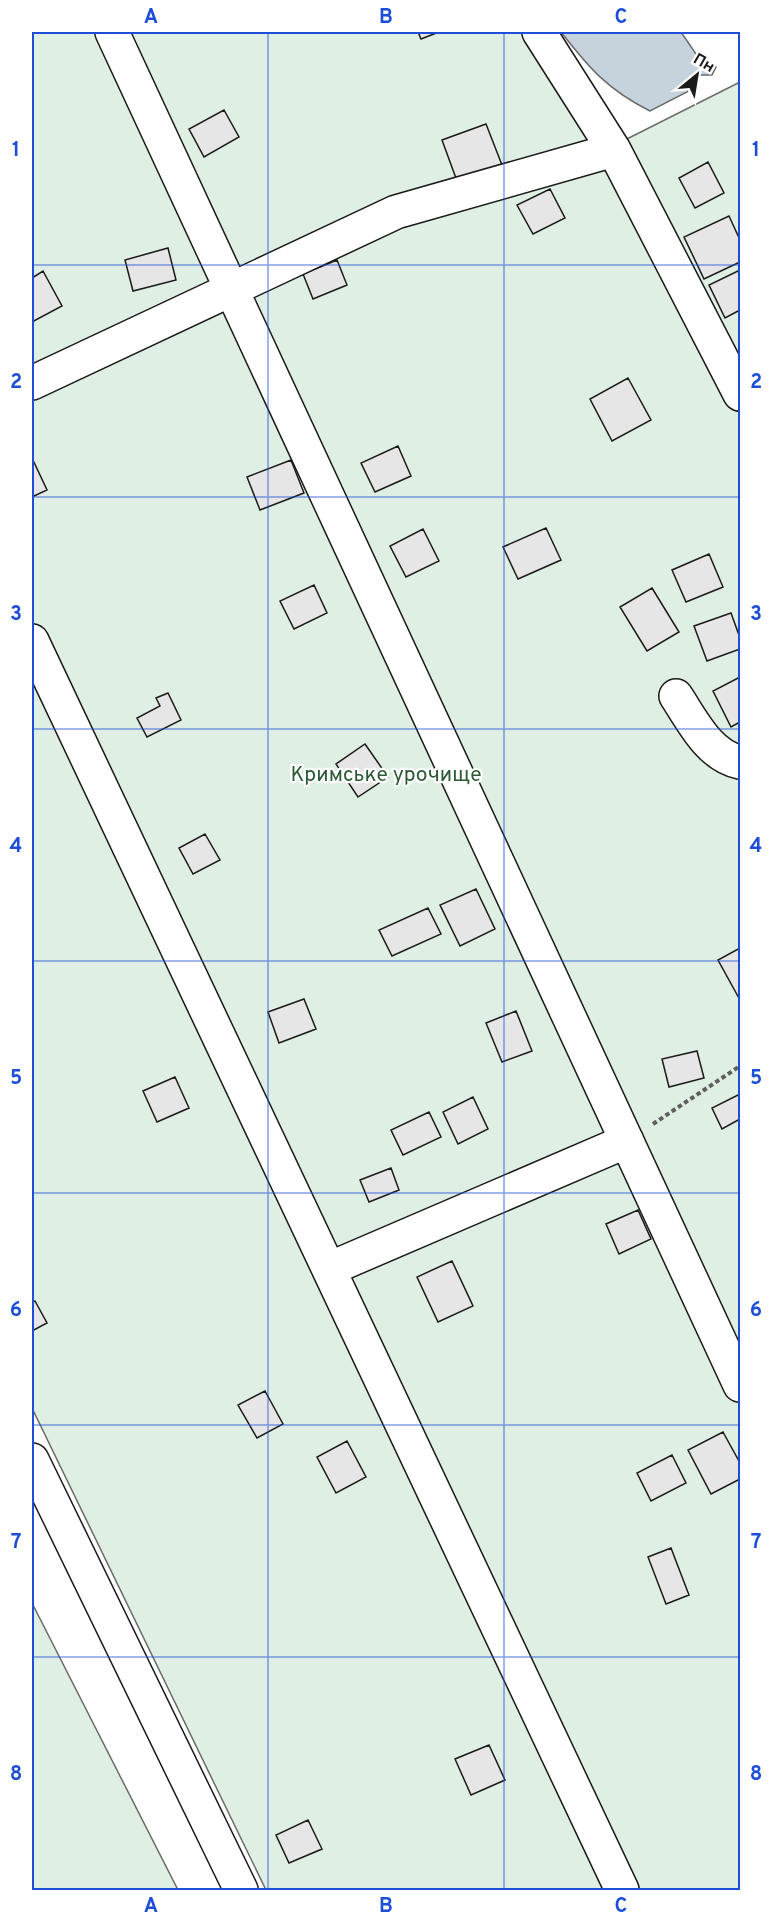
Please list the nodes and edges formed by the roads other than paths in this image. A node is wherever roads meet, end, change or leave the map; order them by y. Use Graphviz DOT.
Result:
graph roads {
  1 [pos="112,32"];
  2 [pos="539,32"];
  3 [pos="615,150"];
  4 [pos="234,288"];
  5 [pos="32,383"];
  6 [pos="741,394"];
  7 [pos="32,641"];
  8 [pos="675,696"];
  9 [pos="741,762"];
  10 [pos="627,1141"];
  11 [pos="329,1269"];
  12 [pos="741,1385"];
  13 [pos="32,1460"];
  14 [pos="241,1890"];
  15 [pos="622,1890"];
  1 -- 4 [label="lane"];
  2 -- 3 [label="lane"];
  3 -- 4 [label="lane"];
  3 -- 6 [label="lane"];
  4 -- 5 [label="lane"];
  4 -- 10 [label="lane"];
  7 -- 11 [label="lane"];
  8 -- 9 [label="lane"];
  10 -- 11 [label="lane"];
  10 -- 12 [label="lane"];
  11 -- 15 [label="lane"];
  13 -- 14 [label="lane"];
}
